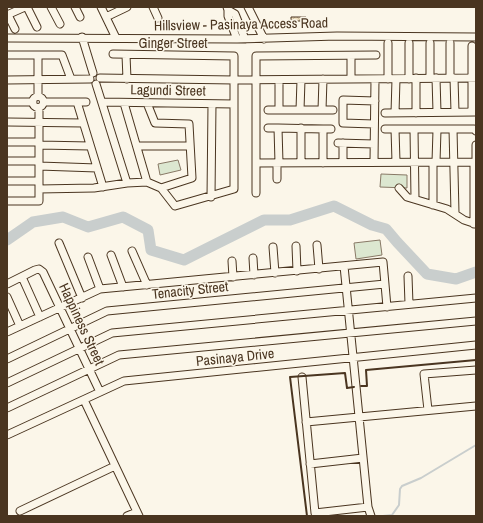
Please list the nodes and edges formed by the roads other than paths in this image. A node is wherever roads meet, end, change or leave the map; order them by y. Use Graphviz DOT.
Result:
graph roads {
  1 [pos="26,7"];
  2 [pos="51,7"];
  3 [pos="75,7"];
  4 [pos="101,7"];
  5 [pos="127,7"];
  6 [pos="153,7"];
  7 [pos="248,7"];
  8 [pos="228,8"];
  9 [pos="7,15"];
  10 [pos="80,17"];
  11 [pos="106,18"];
  12 [pos="158,18"];
  13 [pos="60,24"];
  14 [pos="37,27"];
  15 [pos="15,29"];
  16 [pos="84,37"];
  17 [pos="476,37"];
  18 [pos="7,38"];
  19 [pos="116,38"];
  20 [pos="237,39"];
  21 [pos="245,39"];
  22 [pos="264,39"];
  23 [pos="388,43"];
  24 [pos="409,43"];
  25 [pos="430,43"];
  26 [pos="450,43"];
  27 [pos="472,46"];
  28 [pos="113,54"];
  29 [pos="7,55"];
  30 [pos="38,55"];
  31 [pos="126,55"];
  32 [pos="376,55"];
  33 [pos="351,56"];
  34 [pos="95,77"];
  35 [pos="413,78"];
  36 [pos="433,78"];
  37 [pos="452,78"];
  38 [pos="474,78"];
  39 [pos="127,79"];
  40 [pos="323,79"];
  41 [pos="351,79"];
  42 [pos="375,79"];
  43 [pos="388,79"];
  44 [pos="396,79"];
  45 [pos="7,80"];
  46 [pos="37,80"];
  47 [pos="71,80"];
  48 [pos="234,80"];
  49 [pos="256,80"];
  50 [pos="279,80"];
  51 [pos="301,80"];
  52 [pos="38,96"];
  53 [pos="375,101"];
  54 [pos="7,102"];
  55 [pos="33,102"];
  56 [pos="77,102"];
  57 [pos="86,102"];
  58 [pos="102,102"];
  59 [pos="124,103"];
  60 [pos="147,103"];
  61 [pos="212,104"];
  62 [pos="234,104"];
  63 [pos="41,105"];
  64 [pos="268,110"];
  65 [pos="279,110"];
  66 [pos="300,110"];
  67 [pos="322,110"];
  68 [pos="333,110"];
  69 [pos="416,112"];
  70 [pos="437,112"];
  71 [pos="455,112"];
  72 [pos="474,112"];
  73 [pos="385,113"];
  74 [pos="395,113"];
  75 [pos="8,122"];
  76 [pos="39,122"];
  77 [pos="83,123"];
  78 [pos="374,124"];
  79 [pos="268,128"];
  80 [pos="278,128"];
  81 [pos="301,128"];
  82 [pos="323,129"];
  83 [pos="331,129"];
  84 [pos="385,129"];
  85 [pos="395,129"];
  86 [pos="414,129"];
  87 [pos="453,129"];
  88 [pos="436,130"];
  89 [pos="476,131"];
  90 [pos="8,142"];
  91 [pos="39,144"];
  92 [pos="374,144"];
  93 [pos="476,145"];
  94 [pos="90,146"];
  95 [pos="137,146"];
  96 [pos="190,146"];
  97 [pos="7,161"];
  98 [pos="342,162"];
  99 [pos="374,162"];
  100 [pos="396,162"];
  101 [pos="414,162"];
  102 [pos="435,162"];
  103 [pos="453,162"];
  104 [pos="475,162"];
  105 [pos="256,163"];
  106 [pos="278,163"];
  107 [pos="301,163"];
  108 [pos="323,163"];
  109 [pos="39,164"];
  110 [pos="97,168"];
  111 [pos="277,179"];
  112 [pos="8,181"];
  113 [pos="147,182"];
  114 [pos="127,183"];
  115 [pos="39,185"];
  116 [pos="103,187"];
  117 [pos="161,188"];
  118 [pos="399,188"];
  119 [pos="256,193"];
  120 [pos="211,197"];
  121 [pos="415,199"];
  122 [pos="8,201"];
  123 [pos="434,205"];
  124 [pos="455,213"];
  125 [pos="475,224"];
  126 [pos="59,243"];
  127 [pos="317,245"];
  128 [pos="296,246"];
  129 [pos="273,247"];
  130 [pos="132,251"];
  131 [pos="111,255"];
  132 [pos="88,257"];
  133 [pos="253,258"];
  134 [pos="232,261"];
  135 [pos="344,266"];
  136 [pos="319,268"];
  137 [pos="297,271"];
  138 [pos="276,273"];
  139 [pos="254,275"];
  140 [pos="408,276"];
  141 [pos="22,277"];
  142 [pos="233,277"];
  143 [pos="7,284"];
  144 [pos="385,284"];
  145 [pos="147,285"];
  146 [pos="123,287"];
  147 [pos="346,288"];
  148 [pos="100,289"];
  149 [pos="7,297"];
  150 [pos="82,298"];
  151 [pos="476,298"];
  152 [pos="409,304"];
  153 [pos="387,307"];
  154 [pos="60,308"];
  155 [pos="349,310"];
  156 [pos="40,317"];
  157 [pos="476,321"];
  158 [pos="20,326"];
  159 [pos="70,328"];
  160 [pos="7,332"];
  161 [pos="351,333"];
  162 [pos="476,345"];
  163 [pos="80,349"];
  164 [pos="353,358"];
  165 [pos="7,359"];
  166 [pos="89,369"];
  167 [pos="476,370"];
  168 [pos="302,377"];
  169 [pos="7,383"];
  170 [pos="100,392"];
  171 [pos="84,400"];
  172 [pos="476,406"];
  173 [pos="7,408"];
  174 [pos="428,410"];
  175 [pos="359,417"];
  176 [pos="306,422"];
  177 [pos="7,435"];
  178 [pos="363,458"];
  179 [pos="310,464"];
  180 [pos="115,466"];
  181 [pos="368,507"];
  182 [pos="20,511"];
  183 [pos="138,514"];
  184 [pos="128,516"];
  185 [pos="371,516"];
  1 -- 9 [label="street"];
  1 -- 14 [label="street"];
  2 -- 13 [label="street"];
  3 -- 10 [label="street"];
  4 -- 11 [label="street"];
  5 -- 11 [label="street"];
  6 -- 12 [label="street"];
  7 -- 22 [label="street"];
  8 -- 20 [label="street"];
  8 -- 21 [label="street"];
  9 -- 15 [label="street"];
  11 -- 19 [label="street"];
  16 -- 18 [label="street, Hillsview - Pasinaya Access Road"];
  16 -- 19 [label="street, Hillsview - Pasinaya Access Road"];
  16 -- 34 [label="street"];
  17 -- 22 [label="street, Hillsview - Pasinaya Access Road"];
  19 -- 20 [label="street, Hillsview - Pasinaya Access Road"];
  20 -- 21 [label="street, Hillsview - Pasinaya Access Road"];
  21 -- 22 [label="street, Hillsview - Pasinaya Access Road"];
  23 -- 43 [label="street"];
  24 -- 35 [label="street"];
  25 -- 36 [label="street"];
  26 -- 37 [label="street"];
  27 -- 38 [label="street"];
  28 -- 31 [label="street, Ginger Street"];
  29 -- 30 [label="street"];
  30 -- 46 [label="street"];
  30 -- 47 [label="street"];
  31 -- 39 [label="street"];
  31 -- 48 [label="street, Ginger Street"];
  32 -- 33 [label="street"];
  33 -- 41 [label="street"];
  33 -- 49 [label="street"];
  34 -- 39 [label="street"];
  34 -- 47 [label="street"];
  34 -- 58 [label="street"];
  35 -- 36 [label="street"];
  35 -- 44 [label="street"];
  35 -- 69 [label="street"];
  36 -- 37 [label="street"];
  36 -- 70 [label="street"];
  37 -- 38 [label="street"];
  37 -- 71 [label="street"];
  38 -- 72 [label="street"];
  39 -- 48 [label="street"];
  40 -- 41 [label="street"];
  40 -- 51 [label="street"];
  40 -- 67 [label="street"];
  41 -- 42 [label="street"];
  42 -- 43 [label="street"];
  42 -- 53 [label="street"];
  43 -- 44 [label="street"];
  44 -- 74 [label="street"];
  45 -- 46 [label="street"];
  46 -- 47 [label="street"];
  46 -- 52 [label="street"];
  48 -- 49 [label="street"];
  48 -- 62 [label="street"];
  49 -- 50 [label="street"];
  49 -- 105 [label="street"];
  50 -- 51 [label="street"];
  50 -- 65 [label="street"];
  51 -- 66 [label="street"];
  52 -- 55 [label="street"];
  52 -- 63 [label="street"];
  53 -- 78 [label="street"];
  53 -- 78 [label="street"];
  54 -- 55 [label="street"];
  55 -- 63 [label="street"];
  56 -- 57 [label="street"];
  56 -- 63 [label="street"];
  56 -- 77 [label="street"];
  58 -- 59 [label="street, Lagundi Street"];
  58 -- 114 [label="street"];
  59 -- 60 [label="street, Lagundi Street"];
  59 -- 95 [label="street"];
  60 -- 61 [label="street, Lagundi Street"];
  60 -- 96 [label="street"];
  61 -- 62 [label="street, Lagundi Street"];
  61 -- 120 [label="street"];
  62 -- 120 [label="street"];
  63 -- 76 [label="street"];
  64 -- 65 [label="street"];
  65 -- 66 [label="street"];
  66 -- 67 [label="street"];
  67 -- 68 [label="street"];
  69 -- 70 [label="street"];
  69 -- 74 [label="street"];
  70 -- 71 [label="street"];
  71 -- 72 [label="street"];
  73 -- 74 [label="street"];
  75 -- 76 [label="street"];
  76 -- 77 [label="street"];
  76 -- 91 [label="street"];
  77 -- 94 [label="street"];
  78 -- 92 [label="street"];
  79 -- 80 [label="street"];
  80 -- 81 [label="street"];
  80 -- 106 [label="street"];
  81 -- 82 [label="street"];
  81 -- 107 [label="street"];
  82 -- 83 [label="street"];
  82 -- 108 [label="street"];
  84 -- 85 [label="street"];
  85 -- 86 [label="street"];
  85 -- 100 [label="street"];
  86 -- 88 [label="street"];
  86 -- 101 [label="street"];
  87 -- 88 [label="street"];
  87 -- 89 [label="street"];
  87 -- 103 [label="street"];
  88 -- 102 [label="street"];
  90 -- 91 [label="street"];
  91 -- 94 [label="street"];
  91 -- 109 [label="street"];
  92 -- 98 [label="street"];
  92 -- 99 [label="street"];
  93 -- 104 [label="street"];
  94 -- 110 [label="street"];
  95 -- 96 [label="street"];
  95 -- 113 [label="street"];
  96 -- 117 [label="street"];
  97 -- 109 [label="street"];
  98 -- 99 [label="street"];
  98 -- 108 [label="street"];
  99 -- 100 [label="street"];
  100 -- 101 [label="street"];
  101 -- 102 [label="street"];
  101 -- 121 [label="street"];
  102 -- 103 [label="street"];
  102 -- 123 [label="street"];
  103 -- 104 [label="street"];
  103 -- 124 [label="street"];
  104 -- 125 [label="street"];
  105 -- 106 [label="street"];
  105 -- 119 [label="street"];
  106 -- 107 [label="street"];
  106 -- 111 [label="street"];
  107 -- 108 [label="street"];
  109 -- 110 [label="street"];
  109 -- 115 [label="street"];
  110 -- 116 [label="street"];
  112 -- 115 [label="street"];
  113 -- 114 [label="street"];
  113 -- 117 [label="street"];
  114 -- 116 [label="street"];
  115 -- 116 [label="street"];
  115 -- 122 [label="street"];
  117 -- 120 [label="street"];
  118 -- 121 [label="street"];
  121 -- 123 [label="street"];
  123 -- 124 [label="street"];
  124 -- 125 [label="street"];
  126 -- 150 [label="street"];
  127 -- 136 [label="street"];
  128 -- 137 [label="street"];
  129 -- 138 [label="street"];
  130 -- 145 [label="street"];
  131 -- 146 [label="street"];
  132 -- 148 [label="street"];
  133 -- 139 [label="street"];
  134 -- 142 [label="street"];
  135 -- 136 [label="street"];
  135 -- 144 [label="street"];
  135 -- 147 [label="street"];
  136 -- 137 [label="street"];
  137 -- 138 [label="street"];
  138 -- 139 [label="street"];
  139 -- 142 [label="street"];
  140 -- 152 [label="street"];
  141 -- 143 [label="street"];
  141 -- 154 [label="street, Happiness Street"];
  141 -- 156 [label="street"];
  142 -- 145 [label="street"];
  144 -- 147 [label="street, Tenacity Street"];
  144 -- 153 [label="street"];
  145 -- 146 [label="street"];
  146 -- 148 [label="street"];
  147 -- 155 [label="street"];
  147 -- 159 [label="street, Tenacity Street"];
  148 -- 150 [label="street"];
  149 -- 158 [label="street"];
  150 -- 154 [label="street"];
  151 -- 152 [label="street"];
  152 -- 153 [label="street"];
  153 -- 155 [label="street"];
  154 -- 156 [label="street"];
  154 -- 159 [label="street, Happiness Street"];
  155 -- 161 [label="street"];
  155 -- 163 [label="street"];
  156 -- 158 [label="street"];
  157 -- 161 [label="street"];
  158 -- 160 [label="street"];
  159 -- 163 [label="street, Happiness Street"];
  159 -- 165 [label="street, Tenacity Street"];
  161 -- 164 [label="street"];
  161 -- 166 [label="street"];
  162 -- 164 [label="street, Pasinaya Drive"];
  163 -- 166 [label="street, Happiness Street"];
  163 -- 169 [label="street"];
  164 -- 170 [label="street, Pasinaya Drive"];
  164 -- 175 [label="street"];
  166 -- 170 [label="street, Happiness Street"];
  166 -- 173 [label="street"];
  167 -- 174 [label="street"];
  168 -- 176 [label="street"];
  170 -- 171 [label="street, Pasinaya Drive"];
  171 -- 177 [label="street, Pasinaya Drive"];
  171 -- 180 [label="street"];
  172 -- 174 [label="street"];
  174 -- 175 [label="street"];
  175 -- 176 [label="street"];
  175 -- 178 [label="street"];
  176 -- 179 [label="street"];
  178 -- 179 [label="street"];
  178 -- 181 [label="street"];
  179 -- 181 [label="street"];
  180 -- 182 [label="street"];
  180 -- 183 [label="street"];
  181 -- 185 [label="street"];
  183 -- 184 [label="street"];
}
